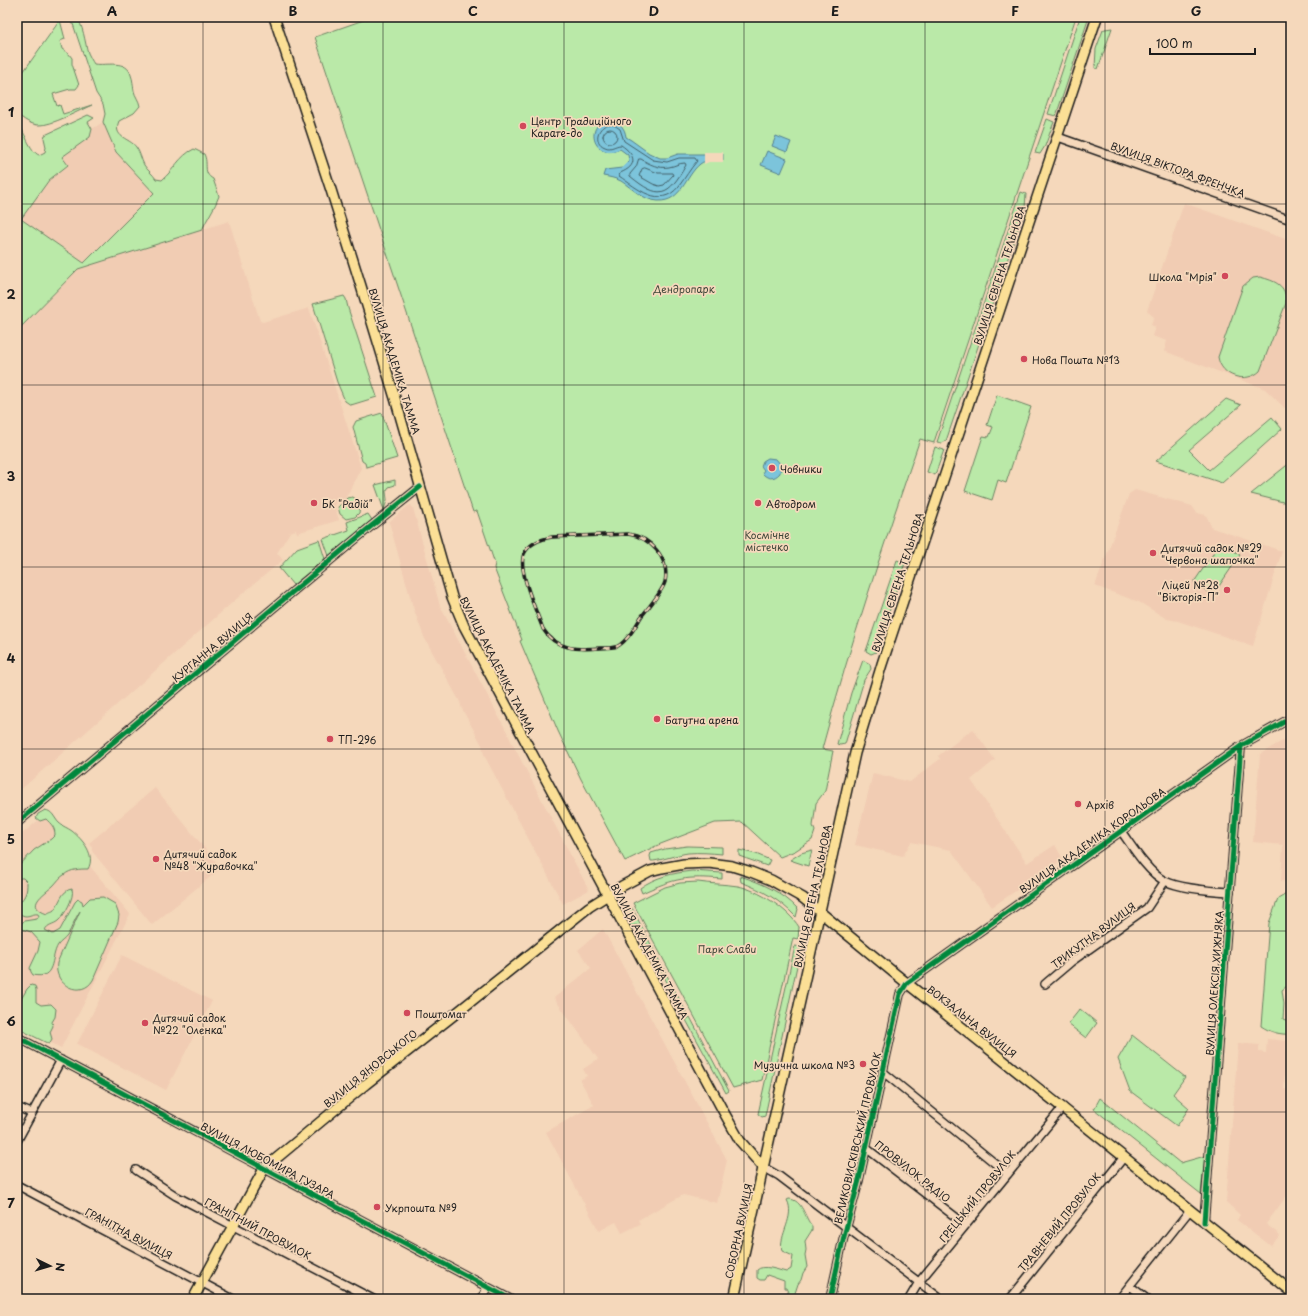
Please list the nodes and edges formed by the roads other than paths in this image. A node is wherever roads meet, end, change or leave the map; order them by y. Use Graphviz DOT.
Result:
graph roads {
  1 [pos="274,17"];
  2 [pos="1097,17"];
  3 [pos="1058,137"];
  4 [pos="1291,220"];
  5 [pos="420,487"];
  6 [pos="1291,718"];
  7 [pos="1241,746"];
  8 [pos="17,823"];
  9 [pos="1121,831"];
  10 [pos="1165,881"];
  11 [pos="1230,892"];
  12 [pos="608,895"];
  13 [pos="820,912"];
  14 [pos="907,983"];
  15 [pos="1045,984"];
  16 [pos="17,1037"];
  17 [pos="61,1060"];
  18 [pos="882,1071"];
  19 [pos="17,1107"];
  20 [pos="1063,1107"];
  21 [pos="31,1113"];
  22 [pos="17,1141"];
  23 [pos="866,1148"];
  24 [pos="1124,1157"];
  25 [pos="763,1167"];
  26 [pos="264,1169"];
  27 [pos="136,1170"];
  28 [pos="1008,1174"];
  29 [pos="17,1185"];
  30 [pos="1190,1210"];
  31 [pos="1204,1222"];
  32 [pos="233,1226"];
  33 [pos="846,1226"];
  34 [pos="966,1226"];
  35 [pos="919,1282"];
  36 [pos="202,1283"];
  37 [pos="1130,1286"];
  38 [pos="488,1287"];
  39 [pos="1291,1290"];
  40 [pos="1291,1296"];
  41 [pos="193,1299"];
  42 [pos="232,1299"];
  43 [pos="373,1299"];
  44 [pos="482,1299"];
  45 [pos="510,1299"];
  46 [pos="734,1299"];
  47 [pos="830,1299"];
  48 [pos="909,1299"];
  49 [pos="941,1299"];
  50 [pos="1010,1299"];
  51 [pos="1119,1299"];
  52 [pos="1147,1299"];
  53 [pos="1289,1299"];
  1 -- 5 [label="main road, ВУЛИЦЯ АКАДЕМІКА ТАММА"];
  2 -- 3 [label="main road, ВУЛИЦЯ ЄВГЕНА ТЕЛЬНОВА"];
  3 -- 4 [label="street, ВУЛИЦЯ ВІКТОРА ФРЕНЧКА"];
  3 -- 13 [label="main road, ВУЛИЦЯ ЄВГЕНА ТЕЛЬНОВА"];
  5 -- 8 [label="street, КУРГАННА ВУЛИЦЯ"];
  5 -- 12 [label="main road, ВУЛИЦЯ АКАДЕМІКА ТАММА"];
  6 -- 7 [label="street, ВУЛИЦЯ АКАДЕМІКА КОРОЛЬОВА"];
  7 -- 9 [label="street, ВУЛИЦЯ АКАДЕМІКА КОРОЛЬОВА"];
  7 -- 11 [label="street, ВУЛИЦЯ ОЛЕКСІЯ ХИЖНЯКА"];
  9 -- 10 [label="street"];
  9 -- 14 [label="street, ВУЛИЦЯ АКАДЕМІКА КОРОЛЬОВА"];
  10 -- 11 [label="street"];
  10 -- 15 [label="street, ТРИКУТНА ВУЛИЦЯ"];
  11 -- 31 [label="street, ВУЛИЦЯ ОЛЕКСІЯ ХИЖНЯКА"];
  12 -- 13 [label="main road, ВОКЗАЛЬНА ВУЛИЦЯ"];
  12 -- 25 [label="main road, ВУЛИЦЯ АКАДЕМІКА ТАММА"];
  12 -- 26 [label="main road, ВУЛИЦЯ ЯНОВСЬКОГО"];
  13 -- 14 [label="main road, ВОКЗАЛЬНА ВУЛИЦЯ"];
  13 -- 25 [label="main road, ВУЛИЦЯ ЄВГЕНА ТЕЛЬНОВА"];
  14 -- 18 [label="street, ВЕЛИКОВИСКІВСЬКИЙ ПРОВУЛОК"];
  14 -- 20 [label="main road, ВОКЗАЛЬНА ВУЛИЦЯ"];
  16 -- 17 [label="street, ВУЛИЦЯ ЛЮБОМИРА ГУЗАРА"];
  17 -- 21 [label="street"];
  17 -- 26 [label="street, ВУЛИЦЯ ЛЮБОМИРА ГУЗАРА"];
  18 -- 23 [label="street, ВЕЛИКОВИСКІВСЬКИЙ ПРОВУЛОК"];
  18 -- 28 [label="street"];
  19 -- 21 [label="street"];
  20 -- 24 [label="main road, ВОКЗАЛЬНА ВУЛИЦЯ"];
  20 -- 28 [label="street, ГРЕЦЬКИЙ ПРОВУЛОК"];
  21 -- 22 [label="street"];
  23 -- 33 [label="street, ВЕЛИКОВИСКІВСЬКИЙ ПРОВУЛОК"];
  23 -- 34 [label="street, ПРОВУЛОК РАДІО"];
  24 -- 30 [label="main road, ВОКЗАЛЬНА ВУЛИЦЯ"];
  24 -- 50 [label="street, ТРАВНЕВИЙ ПРОВУЛОК"];
  25 -- 33 [label="street"];
  25 -- 46 [label="main road, СОБОРНА ВУЛИЦЯ"];
  26 -- 32 [label="main road, ВУЛИЦЯ ЯНОВСЬКОГО"];
  26 -- 38 [label="street, ВУЛИЦЯ ЛЮБОМИРА ГУЗАРА"];
  27 -- 32 [label="street, ГРАНІТНИЙ ПРОВУЛОК"];
  28 -- 34 [label="street, ГРЕЦЬКИЙ ПРОВУЛОК"];
  29 -- 36 [label="street, ГРАНІТНА ВУЛИЦЯ"];
  30 -- 31 [label="main road, ВОКЗАЛЬНА ВУЛИЦЯ"];
  30 -- 37 [label="street"];
  31 -- 39 [label="main road, ВОКЗАЛЬНА ВУЛИЦЯ"];
  32 -- 36 [label="main road, ВУЛИЦЯ ЯНОВСЬКОГО"];
  32 -- 43 [label="street, ГРАНІТНИЙ ПРОВУЛОК"];
  33 -- 35 [label="street"];
  33 -- 47 [label="street, ВЕЛИКОВИСКІВСЬКИЙ ПРОВУЛОК"];
  34 -- 35 [label="street, ГРЕЦЬКИЙ ПРОВУЛОК"];
  35 -- 48 [label="street, ГРЕЦЬКИЙ ПРОВУЛОК"];
  35 -- 49 [label="street"];
  36 -- 41 [label="main road, ВУЛИЦЯ ЯНОВСЬКОГО"];
  36 -- 42 [label="street, ГРАНІТНА ВУЛИЦЯ"];
  37 -- 51 [label="street"];
  37 -- 52 [label="street"];
  38 -- 44 [label="street"];
  38 -- 45 [label="street, ВУЛИЦЯ ЛЮБОМИРА ГУЗАРА"];
  40 -- 53 [label="street"];
}
